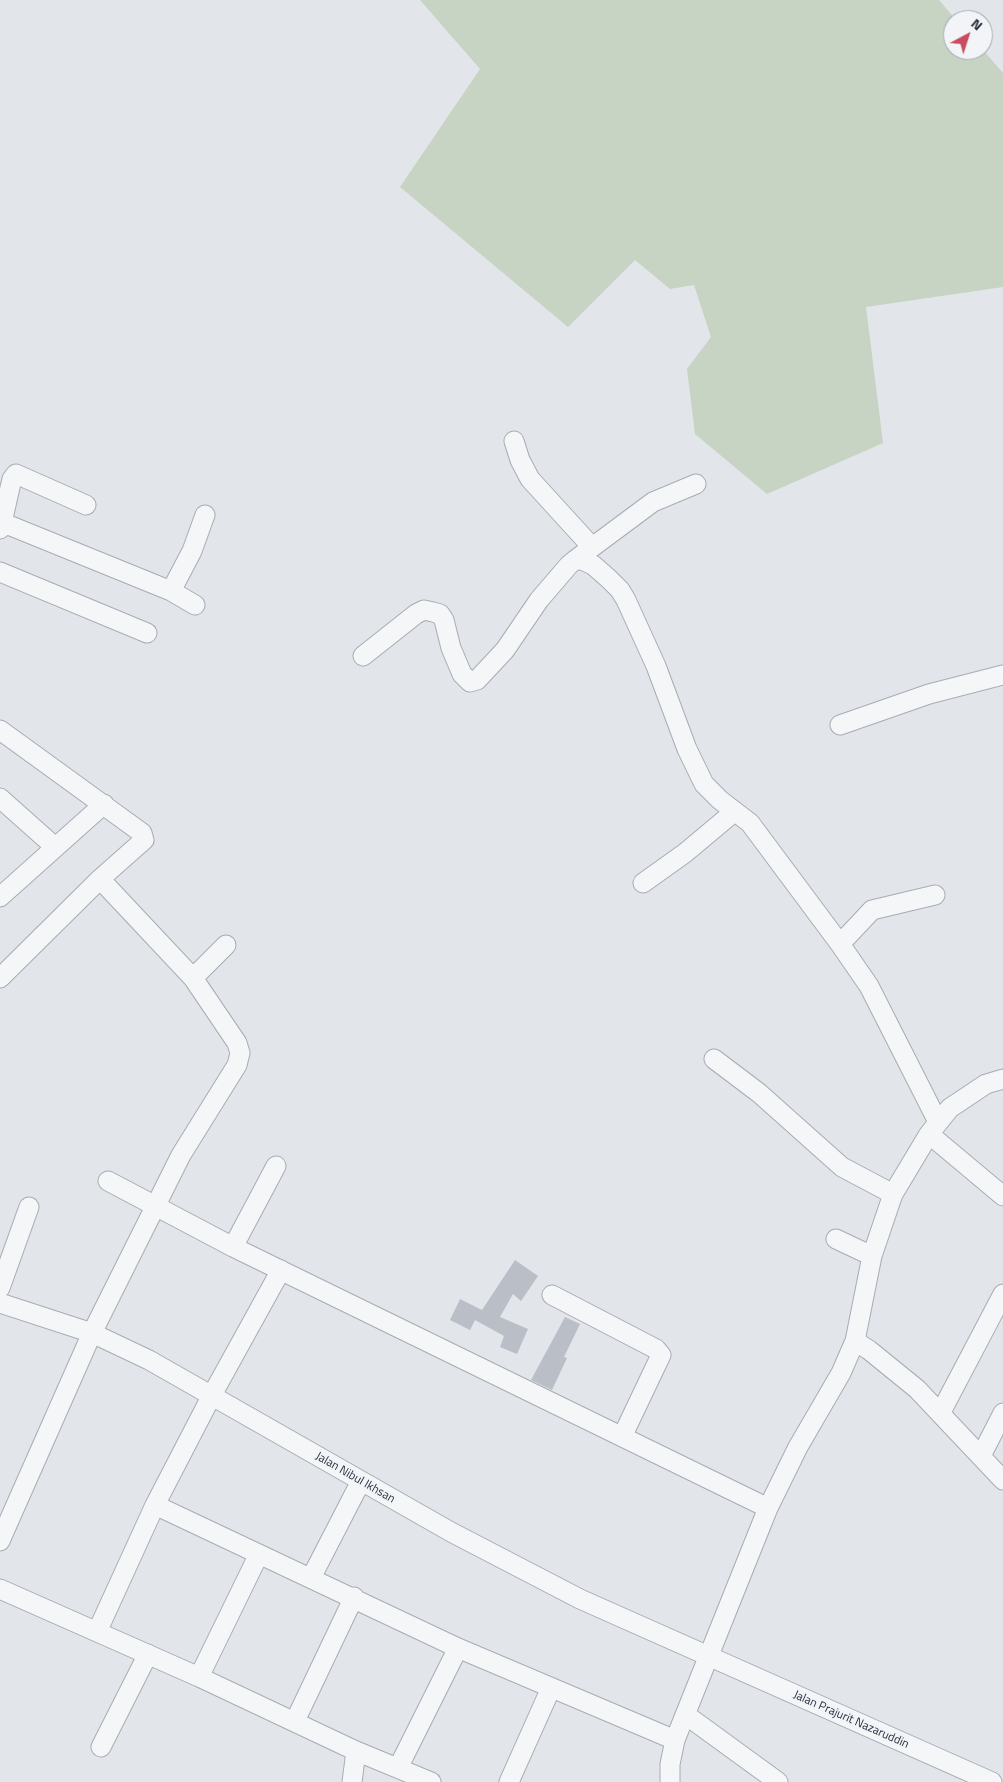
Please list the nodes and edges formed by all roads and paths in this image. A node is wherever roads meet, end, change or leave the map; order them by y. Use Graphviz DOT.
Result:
graph roads {
  1 [pos="514,441"];
  2 [pos="696,484"];
  3 [pos="86,505"];
  4 [pos="205,515"];
  5 [pos="0,528"];
  6 [pos="592,547"];
  7 [pos="576,560"];
  8 [pos="0,572"];
  9 [pos="171,591"];
  10 [pos="195,605"];
  11 [pos="147,633"];
  12 [pos="363,656"];
  13 [pos="1003,675"];
  14 [pos="840,725"];
  15 [pos="0,730"];
  16 [pos="0,798"];
  17 [pos="104,804"];
  18 [pos="734,812"];
  19 [pos="55,847"];
  20 [pos="100,879"];
  21 [pos="643,883"];
  22 [pos="935,895"];
  23 [pos="0,897"];
  24 [pos="840,944"];
  25 [pos="226,945"];
  26 [pos="0,978"];
  27 [pos="193,978"];
  28 [pos="714,1059"];
  29 [pos="1003,1079"];
  30 [pos="933,1128"];
  31 [pos="276,1166"];
  32 [pos="108,1181"];
  33 [pos="893,1194"];
  34 [pos="1003,1196"];
  35 [pos="156,1205"];
  36 [pos="29,1208"];
  37 [pos="836,1239"];
  38 [pos="233,1246"];
  39 [pos="872,1256"];
  40 [pos="281,1270"];
  41 [pos="0,1288"];
  42 [pos="1003,1294"];
  43 [pos="552,1295"];
  44 [pos="0,1303"];
  45 [pos="92,1333"];
  46 [pos="855,1341"];
  47 [pos="212,1395"];
  48 [pos="941,1412"];
  49 [pos="1003,1413"];
  50 [pos="622,1438"];
  51 [pos="981,1456"];
  52 [pos="1003,1480"];
  53 [pos="361,1481"];
  54 [pos="155,1505"];
  55 [pos="768,1508"];
  56 [pos="0,1541"];
  57 [pos="259,1554"];
  58 [pos="311,1578"];
  59 [pos="2,1594"];
  60 [pos="354,1597"];
  61 [pos="97,1632"];
  62 [pos="458,1648"];
  63 [pos="148,1654"];
  64 [pos="710,1658"];
  65 [pos="200,1677"];
  66 [pos="551,1688"];
  67 [pos="686,1715"];
  68 [pos="295,1721"];
  69 [pos="675,1740"];
  70 [pos="101,1747"];
  71 [pos="356,1751"];
  72 [pos="398,1768"];
  73 [pos="352,1782"];
  74 [pos="432,1782"];
  75 [pos="509,1782"];
  76 [pos="670,1782"];
  77 [pos="778,1782"];
  78 [pos="992,1782"];
  1 -- 6 [label="street"];
  2 -- 6 [label="street"];
  3 -- 5 [label="street"];
  4 -- 9 [label="street"];
  5 -- 9 [label="street"];
  6 -- 7 [label="street"];
  7 -- 12 [label="street"];
  7 -- 18 [label="street"];
  8 -- 11 [label="street"];
  9 -- 10 [label="street"];
  13 -- 14 [label="street"];
  15 -- 17 [label="street"];
  16 -- 19 [label="street"];
  17 -- 19 [label="street"];
  17 -- 20 [label="street"];
  18 -- 21 [label="street"];
  18 -- 24 [label="street"];
  19 -- 23 [label="street"];
  20 -- 26 [label="street"];
  20 -- 27 [label="street"];
  22 -- 24 [label="street"];
  24 -- 30 [label="street"];
  25 -- 27 [label="street"];
  27 -- 35 [label="street"];
  28 -- 33 [label="street"];
  29 -- 30 [label="street"];
  30 -- 33 [label="street"];
  30 -- 34 [label="street"];
  31 -- 38 [label="street"];
  32 -- 35 [label="street"];
  33 -- 39 [label="street"];
  35 -- 38 [label="street"];
  35 -- 45 [label="street"];
  36 -- 41 [label="street"];
  37 -- 39 [label="street"];
  38 -- 40 [label="street"];
  39 -- 46 [label="street"];
  40 -- 47 [label="street"];
  40 -- 50 [label="street"];
  42 -- 48 [label="street"];
  43 -- 50 [label="street"];
  44 -- 45 [label="street, Jalan Nibul Ikhsan"];
  45 -- 47 [label="street, Jalan Nibul Ikhsan"];
  45 -- 56 [label="street"];
  46 -- 48 [label="street"];
  46 -- 55 [label="street"];
  47 -- 53 [label="street, Jalan Nibul Ikhsan"];
  47 -- 54 [label="street"];
  48 -- 51 [label="street"];
  49 -- 51 [label="street"];
  50 -- 55 [label="street"];
  51 -- 52 [label="street"];
  53 -- 58 [label="street"];
  53 -- 64 [label="street, Jalan Nibul Ikhsan"];
  54 -- 57 [label="street"];
  54 -- 61 [label="street"];
  55 -- 64 [label="street"];
  57 -- 58 [label="street"];
  57 -- 65 [label="street"];
  58 -- 60 [label="street"];
  59 -- 61 [label="street"];
  60 -- 62 [label="street"];
  60 -- 68 [label="street"];
  61 -- 63 [label="street"];
  62 -- 66 [label="street"];
  62 -- 72 [label="street"];
  63 -- 65 [label="street"];
  63 -- 70 [label="street"];
  64 -- 67 [label="street"];
  64 -- 78 [label="street, Jalan Prajurit Nazaruddin"];
  65 -- 68 [label="street"];
  66 -- 69 [label="street"];
  66 -- 75 [label="street"];
  67 -- 69 [label="street"];
  67 -- 77 [label="street"];
  68 -- 71 [label="street"];
  69 -- 76 [label="street"];
  71 -- 72 [label="street"];
  71 -- 73 [label="street"];
  72 -- 74 [label="street"];
}
